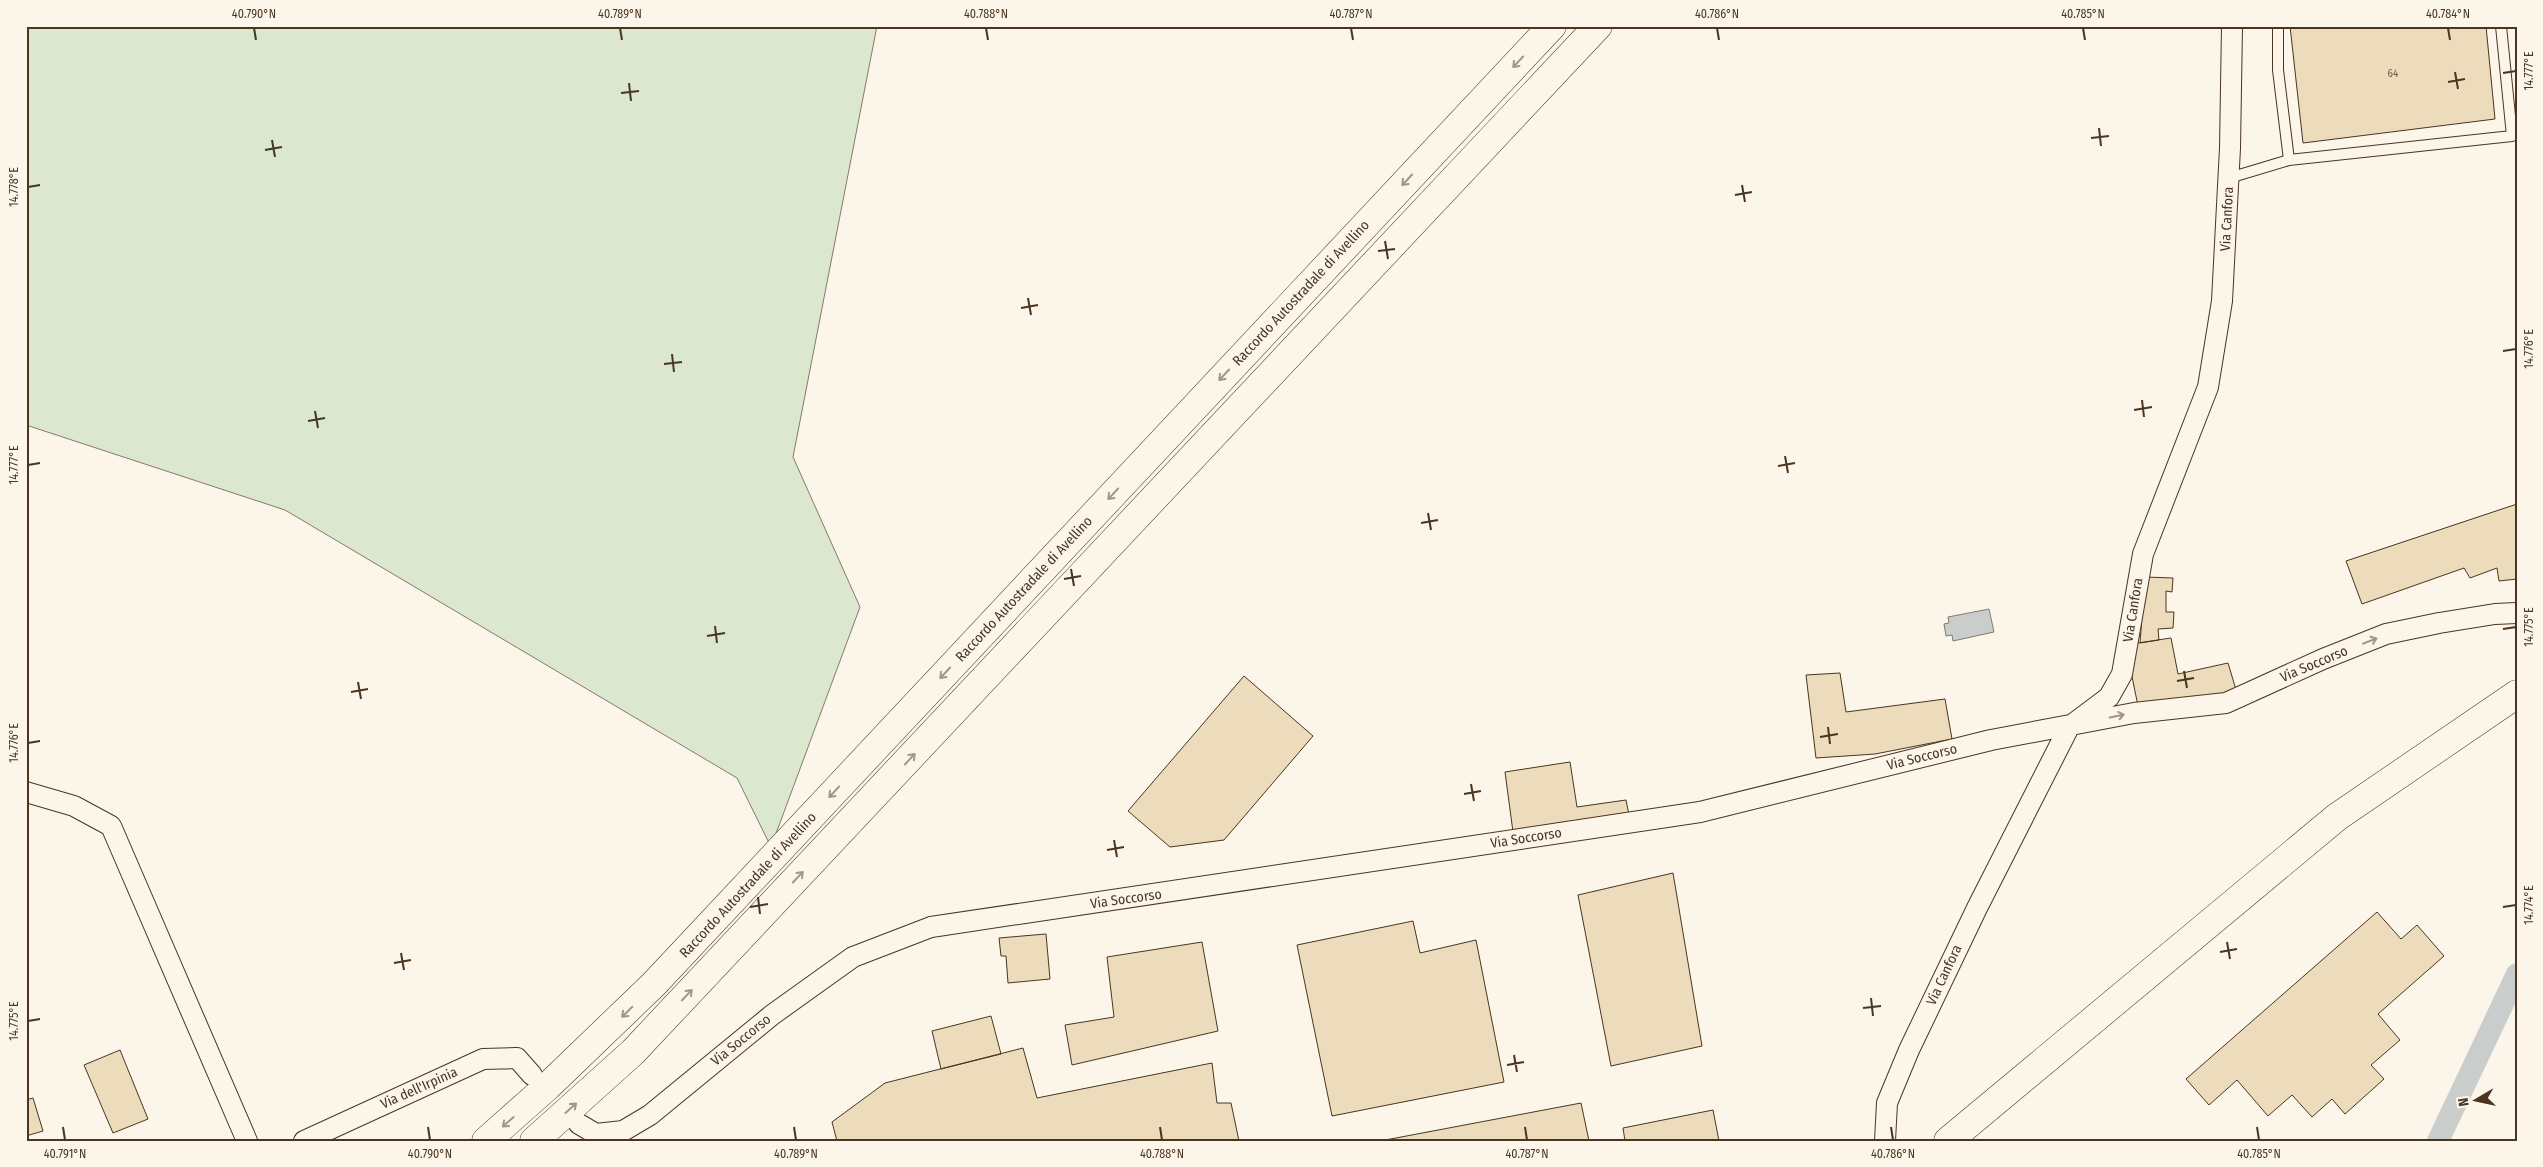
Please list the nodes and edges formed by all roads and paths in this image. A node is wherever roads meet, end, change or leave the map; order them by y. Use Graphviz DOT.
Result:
graph roads {
  1 [pos="1552,26"];
  2 [pos="1598,26"];
  3 [pos="2232,26"];
  4 [pos="2278,26"];
  5 [pos="2501,26"];
  6 [pos="2289,160"];
  7 [pos="2228,178"];
  8 [pos="2517,614"];
  9 [pos="2517,694"];
  10 [pos="2069,727"];
  11 [pos="26,792"];
  12 [pos="532,1076"];
  13 [pos="579,1124"];
  14 [pos="247,1141"];
  15 [pos="304,1141"];
  16 [pos="486,1141"];
  17 [pos="534,1141"];
  18 [pos="1885,1141"];
  19 [pos="1948,1141"];
  1 -- 16 [label="main road, Raccordo Autostradale di Avellino, one-way"];
  17 -- 2 [label="main road, one-way"];
  3 -- 7 [label="street, Via Canfora"];
  4 -- 6 [label="lane"];
  5 -- 6 [label="lane"];
  6 -- 7 [label="lane"];
  7 -- 10 [label="street, Via Canfora"];
  10 -- 8 [label="street, Via Soccorso, one-way"];
  9 -- 19 [label="main road"];
  10 -- 13 [label="street, Via Soccorso"];
  10 -- 18 [label="street, Via Canfora"];
  11 -- 14 [label="street"];
  12 -- 15 [label="street, Via dell'Irpinia"];
}
